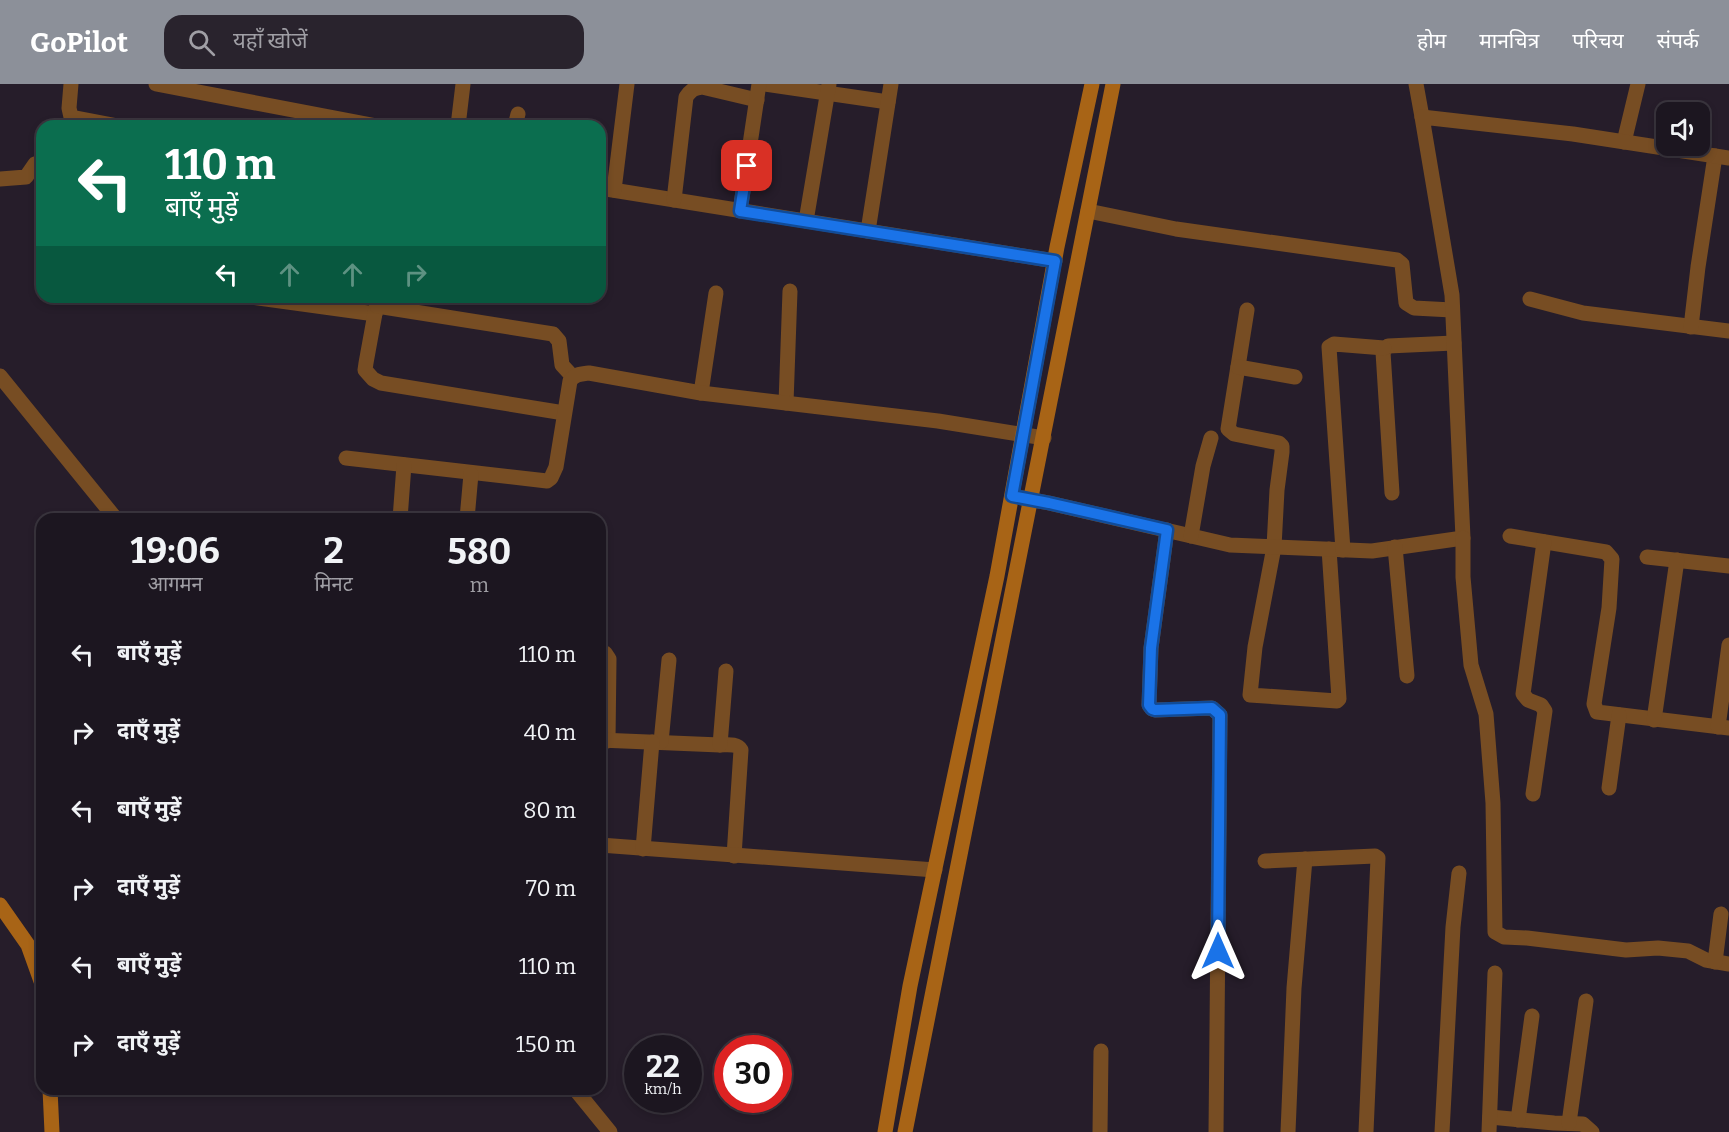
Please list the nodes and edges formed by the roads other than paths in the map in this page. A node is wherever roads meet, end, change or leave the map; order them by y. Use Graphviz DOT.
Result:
graph roads {
  1 [pos="71,84"];
  2 [pos="156,84"];
  3 [pos="464,84"];
  4 [pos="627,84"];
  5 [pos="759,84"];
  6 [pos="765,84"];
  7 [pos="891,84"];
  8 [pos="1092,84"];
  9 [pos="1113,84"];
  10 [pos="1416,84"];
  11 [pos="1638,84"];
  12 [pos="828,89"];
  13 [pos="757,100"];
  14 [pos="888,102"];
  15 [pos="1422,117"];
  16 [pos="87,120"];
  17 [pos="345,120"];
  18 [pos="459,120"];
  19 [pos="1624,142"];
  20 [pos="1722,157"];
  21 [pos="36,164"];
  22 [pos="0,179"];
  23 [pos="607,189"];
  24 [pos="674,200"];
  25 [pos="740,211"];
  26 [pos="1088,211"];
  27 [pos="806,221"];
  28 [pos="868,231"];
  29 [pos="1055,261"];
  30 [pos="790,291"];
  31 [pos="716,293"];
  32 [pos="1530,300"];
  33 [pos="335,303"];
  34 [pos="377,306"];
  35 [pos="1247,310"];
  36 [pos="1452,310"];
  37 [pos="1691,327"];
  38 [pos="1729,331"];
  39 [pos="1454,343"];
  40 [pos="1384,348"];
  41 [pos="1238,367"];
  42 [pos="0,376"];
  43 [pos="573,377"];
  44 [pos="1295,377"];
  45 [pos="702,393"];
  46 [pos="786,403"];
  47 [pos="564,413"];
  48 [pos="1023,436"];
  49 [pos="1044,438"];
  50 [pos="1210,438"];
  51 [pos="346,458"];
  52 [pos="404,465"];
  53 [pos="471,474"];
  54 [pos="1392,494"];
  55 [pos="1012,496"];
  56 [pos="1032,500"];
  57 [pos="111,513"];
  58 [pos="400,513"];
  59 [pos="468,513"];
  60 [pos="1167,530"];
  61 [pos="1191,536"];
  62 [pos="1510,536"];
  63 [pos="1464,538"];
  64 [pos="1544,542"];
  65 [pos="1274,547"];
  66 [pos="1395,547"];
  67 [pos="1336,549"];
  68 [pos="1647,557"];
  69 [pos="1677,560"];
  70 [pos="1729,566"];
  71 [pos="1729,645"];
  72 [pos="606,654"];
  73 [pos="669,660"];
  74 [pos="726,671"];
  75 [pos="1407,676"];
  76 [pos="606,708"];
  77 [pos="1619,716"];
  78 [pos="1654,720"];
  79 [pos="1724,727"];
  80 [pos="606,740"];
  81 [pos="656,742"];
  82 [pos="720,745"];
  83 [pos="1609,788"];
  84 [pos="1533,794"];
  85 [pos="606,846"];
  86 [pos="644,849"];
  87 [pos="734,856"];
  88 [pos="1305,860"];
  89 [pos="1265,861"];
  90 [pos="935,870"];
  91 [pos="1459,873"];
  92 [pos="2,911"];
  93 [pos="1722,914"];
  94 [pos="922,932"];
  95 [pos="945,936"];
  96 [pos="1722,963"];
  97 [pos="36,967"];
  98 [pos="1495,973"];
  99 [pos="1586,1001"];
  100 [pos="1532,1016"];
  101 [pos="1101,1051"];
  102 [pos="50,1095"];
  103 [pos="580,1095"];
  104 [pos="1518,1120"];
  105 [pos="1569,1124"];
  106 [pos="1489,1125"];
  107 [pos="52,1132"];
  108 [pos="610,1132"];
  109 [pos="885,1132"];
  110 [pos="905,1132"];
  111 [pos="1100,1132"];
  112 [pos="1216,1132"];
  113 [pos="1288,1132"];
  114 [pos="1366,1132"];
  115 [pos="1442,1132"];
  116 [pos="1592,1132"];
  1 -- 16 [label="street"];
  2 -- 17 [label="street"];
  3 -- 18 [label="street"];
  4 -- 23 [label="street"];
  5 -- 13 [label="street"];
  6 -- 12 [label="street"];
  7 -- 14 [label="street"];
  8 -- 29 [label="main road"];
  9 -- 26 [label="main road"];
  10 -- 15 [label="street"];
  11 -- 19 [label="street"];
  12 -- 14 [label="street"];
  12 -- 27 [label="street"];
  13 -- 24 [label="street"];
  13 -- 25 [label="street"];
  14 -- 28 [label="street"];
  15 -- 19 [label="street"];
  15 -- 36 [label="street"];
  19 -- 20 [label="street"];
  20 -- 37 [label="street"];
  21 -- 22 [label="street"];
  23 -- 24 [label="street"];
  24 -- 25 [label="street"];
  25 -- 27 [label="street"];
  26 -- 36 [label="street"];
  26 -- 49 [label="main road"];
  27 -- 28 [label="street"];
  28 -- 29 [label="street"];
  29 -- 48 [label="main road"];
  30 -- 46 [label="street"];
  31 -- 45 [label="street"];
  32 -- 37 [label="street"];
  33 -- 34 [label="street"];
  34 -- 43 [label="street"];
  34 -- 47 [label="street"];
  35 -- 41 [label="street"];
  36 -- 39 [label="street"];
  37 -- 38 [label="street"];
  39 -- 40 [label="street"];
  39 -- 63 [label="street"];
  40 -- 54 [label="street"];
  40 -- 67 [label="street"];
  41 -- 44 [label="street"];
  41 -- 65 [label="street"];
  42 -- 57 [label="street"];
  43 -- 45 [label="street"];
  43 -- 47 [label="street"];
  45 -- 46 [label="street"];
  46 -- 48 [label="street"];
  47 -- 53 [label="street"];
  48 -- 49 [label="street"];
  48 -- 55 [label="main road"];
  49 -- 56 [label="main road"];
  50 -- 61 [label="street"];
  51 -- 52 [label="street"];
  52 -- 53 [label="street"];
  52 -- 58 [label="street"];
  53 -- 59 [label="street"];
  55 -- 56 [label="street"];
  55 -- 90 [label="main road"];
  56 -- 60 [label="street"];
  56 -- 95 [label="main road"];
  60 -- 61 [label="street"];
  60 -- 112 [label="street"];
  61 -- 65 [label="street"];
  62 -- 64 [label="street"];
  63 -- 66 [label="street"];
  63 -- 96 [label="street"];
  64 -- 77 [label="street"];
  64 -- 84 [label="street"];
  65 -- 67 [label="street"];
  65 -- 67 [label="street"];
  66 -- 67 [label="street"];
  66 -- 75 [label="street"];
  68 -- 69 [label="street"];
  69 -- 70 [label="street"];
  69 -- 78 [label="street"];
  71 -- 79 [label="street"];
  72 -- 76 [label="street"];
  73 -- 81 [label="street"];
  74 -- 82 [label="street"];
  77 -- 78 [label="street"];
  77 -- 83 [label="street"];
  78 -- 79 [label="street"];
  80 -- 81 [label="street"];
  81 -- 82 [label="street"];
  81 -- 86 [label="street"];
  82 -- 87 [label="street"];
  85 -- 86 [label="street"];
  86 -- 87 [label="street"];
  87 -- 90 [label="street"];
  88 -- 89 [label="street"];
  88 -- 113 [label="street"];
  88 -- 114 [label="street"];
  90 -- 94 [label="main road"];
  91 -- 115 [label="street"];
  92 -- 97 [label="main road"];
  93 -- 96 [label="street"];
  94 -- 95 [label="main road"];
  94 -- 109 [label="main road"];
  95 -- 110 [label="main road"];
  98 -- 106 [label="street"];
  99 -- 105 [label="street"];
  100 -- 104 [label="street"];
  101 -- 111 [label="street"];
  102 -- 107 [label="main road"];
  103 -- 108 [label="street"];
  104 -- 105 [label="street"];
  104 -- 106 [label="street"];
  105 -- 116 [label="street"];
}
